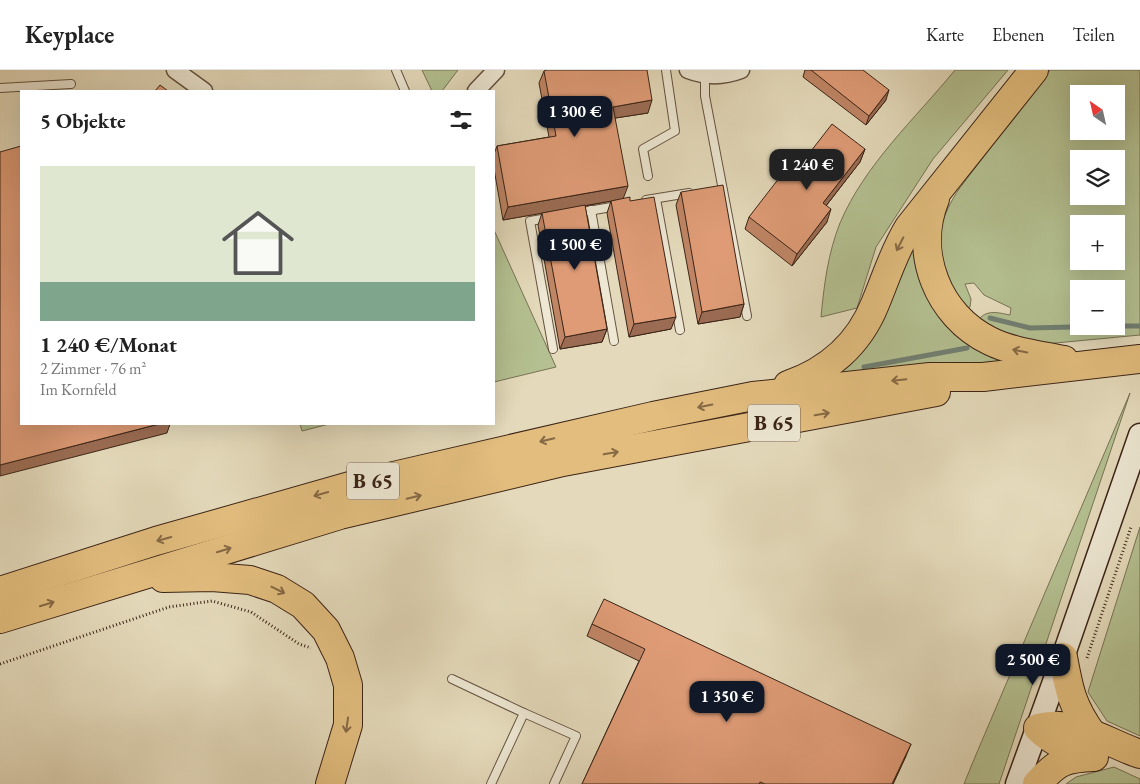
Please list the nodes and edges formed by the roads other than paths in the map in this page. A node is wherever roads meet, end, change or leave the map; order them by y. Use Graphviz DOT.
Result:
graph roads {
  1 [pos="175,70"];
  2 [pos="396,70"];
  3 [pos="496,70"];
  4 [pos="666,70"];
  5 [pos="688,70"];
  6 [pos="741,70"];
  7 [pos="1034,70"];
  8 [pos="705,75"];
  9 [pos="71,84"];
  10 [pos="0,88"];
  11 [pos="203,90"];
  12 [pos="405,90"];
  13 [pos="477,90"];
  14 [pos="648,176"];
  15 [pos="723,187"];
  16 [pos="714,188"];
  17 [pos="938,191"];
  18 [pos="695,192"];
  19 [pos="656,199"];
  20 [pos="638,202"];
  21 [pos="628,204"];
  22 [pos="591,210"];
  23 [pos="565,215"];
  24 [pos="556,217"];
  25 [pos="747,316"];
  26 [pos="680,330"];
  27 [pos="614,341"];
  28 [pos="553,349"];
  29 [pos="1140,359"];
  30 [pos="1085,365"];
  31 [pos="983,377"];
  32 [pos="753,396"];
  33 [pos="1140,435"];
  34 [pos="127,579"];
  35 [pos="0,592"];
  36 [pos="0,619"];
  37 [pos="1075,658"];
  38 [pos="452,679"];
  39 [pos="524,713"];
  40 [pos="1038,728"];
  41 [pos="1093,746"];
  42 [pos="1140,754"];
  43 [pos="1140,758"];
  44 [pos="330,784"];
  45 [pos="491,784"];
  46 [pos="554,784"];
  47 [pos="1017,784"];
  48 [pos="1037,784"];
  1 -- 11 [label="street"];
  2 -- 12 [label="lane"];
  3 -- 13 [label="street"];
  4 -- 14 [label="lane"];
  5 -- 8 [label="street"];
  6 -- 8 [label="street"];
  7 -- 17 [label="highway"];
  8 -- 15 [label="lane"];
  9 -- 10 [label="lane"];
  15 -- 16 [label="lane"];
  15 -- 25 [label="lane"];
  30 -- 17 [label="highway, one-way"];
  17 -- 32 [label="highway, one-way"];
  18 -- 19 [label="lane"];
  19 -- 20 [label="lane"];
  19 -- 26 [label="lane"];
  21 -- 22 [label="lane"];
  22 -- 23 [label="lane"];
  22 -- 27 [label="lane"];
  24 -- 28 [label="lane"];
  29 -- 30 [label="highway, B 65"];
  30 -- 31 [label="highway, B 65"];
  31 -- 32 [label="highway, B 65, one-way"];
  34 -- 31 [label="highway, B 65, one-way"];
  32 -- 35 [label="highway, B 65, one-way"];
  33 -- 37 [label="main road"];
  36 -- 34 [label="highway, B 65, one-way"];
  34 -- 44 [label="highway, one-way"];
  37 -- 40 [label="main road"];
  37 -- 41 [label="highway"];
  38 -- 39 [label="lane"];
  39 -- 45 [label="lane"];
  39 -- 46 [label="lane"];
  40 -- 41 [label="highway"];
  40 -- 47 [label="main road"];
  41 -- 42 [label="highway"];
  41 -- 43 [label="highway"];
  41 -- 48 [label="highway"];
}
